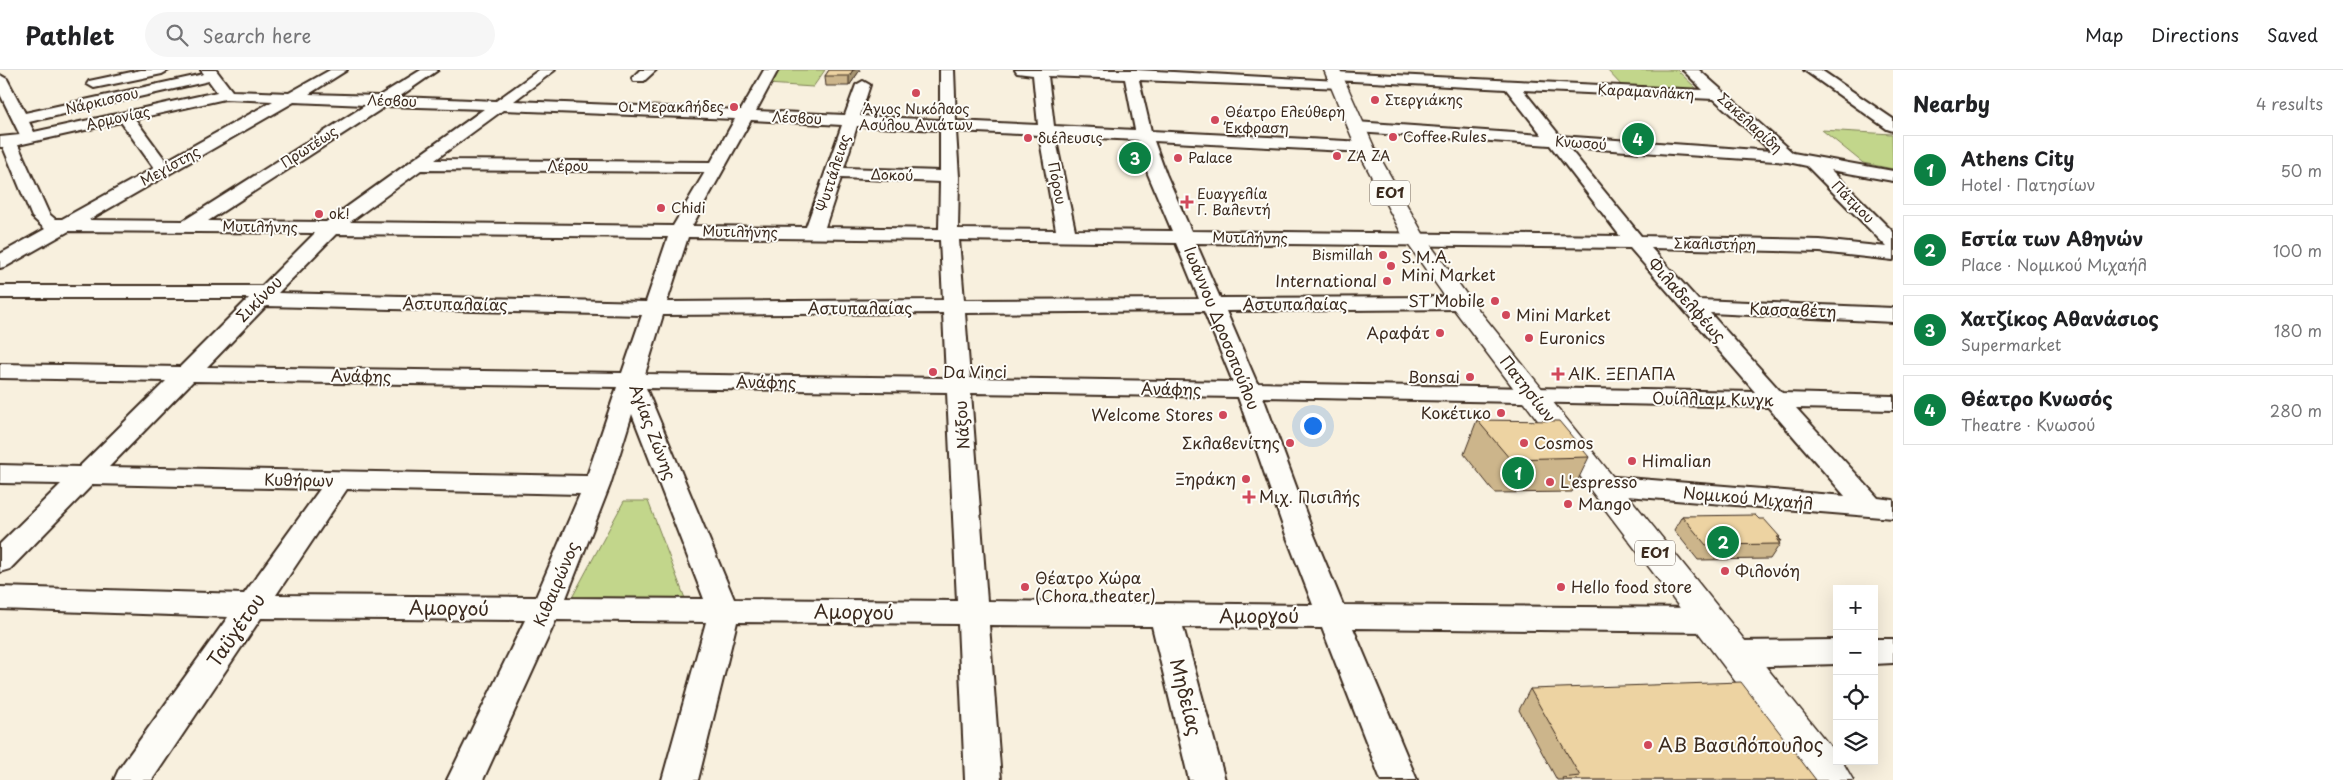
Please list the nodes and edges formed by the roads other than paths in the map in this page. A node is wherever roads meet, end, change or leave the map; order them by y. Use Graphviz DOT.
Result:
graph roads {
  1 [pos="162,70"];
  2 [pos="340,70"];
  3 [pos="431,70"];
  4 [pos="548,70"];
  5 [pos="771,70"];
  6 [pos="947,70"];
  7 [pos="1022,70"];
  8 [pos="1040,70"];
  9 [pos="1690,70"];
  10 [pos="1811,70"];
  11 [pos="210,73"];
  12 [pos="1130,73"];
  13 [pos="1335,77"];
  14 [pos="1599,77"];
  15 [pos="0,79"];
  16 [pos="94,84"];
  17 [pos="863,84"];
  18 [pos="1510,85"];
  19 [pos="1610,90"];
  20 [pos="228,94"];
  21 [pos="1719,96"];
  22 [pos="292,97"];
  23 [pos="382,100"];
  24 [pos="498,106"];
  25 [pos="746,115"];
  26 [pos="125,116"];
  27 [pos="20,119"];
  28 [pos="850,120"];
  29 [pos="949,125"];
  30 [pos="1892,125"];
  31 [pos="1356,127"];
  32 [pos="1046,130"];
  33 [pos="1144,135"];
  34 [pos="29,137"];
  35 [pos="1556,141"];
  36 [pos="4,142"];
  37 [pos="1365,147"];
  38 [pos="1788,157"];
  39 [pos="1813,162"];
  40 [pos="419,165"];
  41 [pos="717,167"];
  42 [pos="163,170"];
  43 [pos="833,173"];
  44 [pos="950,176"];
  45 [pos="1893,176"];
  46 [pos="65,225"];
  47 [pos="187,226"];
  48 [pos="332,227"];
  49 [pos="680,231"];
  50 [pos="814,232"];
  51 [pos="949,234"];
  52 [pos="1067,236"];
  53 [pos="1184,237"];
  54 [pos="1416,240"];
  55 [pos="1635,242"];
  56 [pos="1893,243"];
  57 [pos="1893,254"];
  58 [pos="0,262"];
  59 [pos="0,292"];
  60 [pos="263,296"];
  61 [pos="1461,303"];
  62 [pos="1213,305"];
  63 [pos="1694,306"];
  64 [pos="954,307"];
  65 [pos="653,309"];
  66 [pos="1893,315"];
  67 [pos="0,370"];
  68 [pos="185,373"];
  69 [pos="631,380"];
  70 [pos="959,385"];
  71 [pos="1248,390"];
  72 [pos="1533,394"];
  73 [pos="1776,400"];
  74 [pos="1893,403"];
  75 [pos="0,474"];
  76 [pos="86,476"];
  77 [pos="340,480"];
  78 [pos="597,485"];
  79 [pos="1603,485"];
  80 [pos="1887,509"];
  81 [pos="0,562"];
  82 [pos="0,598"];
  83 [pos="253,606"];
  84 [pos="546,609"];
  85 [pos="724,611"];
  86 [pos="973,613"];
  87 [pos="1165,615"];
  88 [pos="1334,616"];
  89 [pos="1707,620"];
  90 [pos="1893,651"];
  91 [pos="1833,652"];
  92 [pos="1878,652"];
  93 [pos="1735,654"];
  94 [pos="132,780"];
  95 [pos="465,780"];
  96 [pos="680,780"];
  97 [pos="983,780"];
  98 [pos="1206,780"];
  99 [pos="1399,780"];
  100 [pos="1833,780"];
  1 -- 16 [label="street"];
  2 -- 22 [label="street, Μεγίστης"];
  3 -- 23 [label="street, Πρωτέως"];
  4 -- 24 [label="street, Σικίνου"];
  5 -- 25 [label="street, Αγίας Ζώνης"];
  6 -- 29 [label="street, Νάξου"];
  7 -- 8 [label="street, Καραμανλάκη"];
  8 -- 12 [label="street, Καραμανλάκη"];
  8 -- 32 [label="street, Πόρου"];
  9 -- 21 [label="street, Σακελαρίδη"];
  10 -- 30 [label="street"];
  11 -- 20 [label="street"];
  11 -- 27 [label="street, Νάρκισσου"];
  12 -- 13 [label="street, Καραμανλάκη"];
  12 -- 33 [label="street, Ιωάννου Δροσοπούλου"];
  13 -- 18 [label="street, Καραμανλάκη"];
  13 -- 31 [label="main road, Πατησίων / ΕΟ1"];
  14 -- 19 [label="street"];
  15 -- 27 [label="street"];
  17 -- 28 [label="street, Ψυττάλειας"];
  18 -- 19 [label="street, Καραμανλάκη"];
  18 -- 35 [label="street, Φιλαδελφέως"];
  19 -- 21 [label="street, Καραμανλάκη"];
  20 -- 22 [label="street, Λέσβου"];
  20 -- 26 [label="street, Αρμονίας"];
  21 -- 38 [label="street, Σακελαρίδη"];
  22 -- 23 [label="street, Λέσβου"];
  22 -- 42 [label="street, Μεγίστης"];
  23 -- 24 [label="street, Λέσβου"];
  23 -- 47 [label="street, Πρωτέως"];
  24 -- 25 [label="street, Λέσβου"];
  24 -- 40 [label="street, Σικίνου"];
  25 -- 28 [label="street, Λέσβου"];
  25 -- 41 [label="street, Αγίας Ζώνης"];
  26 -- 34 [label="street, Αρμονίας"];
  26 -- 42 [label="street"];
  27 -- 34 [label="street"];
  28 -- 29 [label="street, Λέσβου"];
  28 -- 43 [label="street, Ψυττάλειας"];
  29 -- 32 [label="street, Λέσβου"];
  29 -- 44 [label="street, Νάξου"];
  31 -- 35 [label="street, Κνωσού"];
  31 -- 37 [label="main road, Πατησίων / ΕΟ1"];
  32 -- 33 [label="street, Λέσβου"];
  32 -- 52 [label="street, Πόρου"];
  33 -- 37 [label="street, Λέσβου"];
  33 -- 53 [label="street, Ιωάννου Δροσοπούλου"];
  34 -- 36 [label="street, Αρμονίας"];
  35 -- 38 [label="street, Κνωσού"];
  35 -- 55 [label="street, Φιλαδελφέως"];
  36 -- 46 [label="street"];
  37 -- 54 [label="main road, Πατησίων / ΕΟ1"];
  38 -- 39 [label="street, Κνωσού"];
  39 -- 45 [label="street, Κνωσού"];
  39 -- 56 [label="street, Πάτμου"];
  40 -- 41 [label="street, Λέρου"];
  40 -- 48 [label="street, Σικίνου"];
  41 -- 49 [label="street, Αγίας Ζώνης"];
  42 -- 46 [label="street, Μεγίστης"];
  43 -- 44 [label="street, Δοκού"];
  43 -- 50 [label="street, Ψυττάλειας"];
  44 -- 51 [label="street, Νάξου"];
  46 -- 47 [label="street, Μυτιλήνης"];
  46 -- 58 [label="street, Μεγίστης"];
  47 -- 48 [label="street, Μυτιλήνης"];
  48 -- 49 [label="street, Μυτιλήνης"];
  48 -- 60 [label="street, Σικίνου"];
  49 -- 50 [label="street, Μυτιλήνης"];
  49 -- 65 [label="street, Αγίας Ζώνης"];
  50 -- 51 [label="street, Μυτιλήνης"];
  51 -- 52 [label="street, Μυτιλήνης"];
  51 -- 64 [label="street, Νάξου"];
  52 -- 53 [label="street, Μυτιλήνης"];
  53 -- 54 [label="street, Μυτιλήνης"];
  53 -- 62 [label="street, Ιωάννου Δροσοπούλου"];
  54 -- 55 [label="street, Σκαλιστήρη"];
  54 -- 61 [label="main road, Πατησίων / ΕΟ1"];
  55 -- 57 [label="street, Σκαλιστήρη"];
  55 -- 63 [label="street, Φιλαδελφέως"];
  59 -- 60 [label="street, Αστυπαλαίας"];
  60 -- 65 [label="street, Αστυπαλαίας"];
  60 -- 68 [label="street, Σικίνου"];
  61 -- 62 [label="street, Αστυπαλαίας"];
  61 -- 72 [label="main road, Πατησίων / ΕΟ1"];
  62 -- 64 [label="street, Αστυπαλαίας"];
  62 -- 71 [label="street, Ιωάννου Δροσοπούλου"];
  63 -- 66 [label="street, Κασσαβέτη"];
  63 -- 73 [label="street, Φιλαδελφέως"];
  64 -- 65 [label="street, Αστυπαλαίας"];
  64 -- 70 [label="street, Νάξου"];
  65 -- 69 [label="street, Αγίας Ζώνης"];
  67 -- 68 [label="street, Ανάφης"];
  68 -- 69 [label="street, Ανάφης"];
  68 -- 76 [label="street, Σικίνου"];
  69 -- 70 [label="street, Ανάφης"];
  69 -- 78 [label="street, Κιθαιρώνος"];
  69 -- 85 [label="street, Αγίας Ζώνης"];
  70 -- 71 [label="street, Ανάφης"];
  70 -- 86 [label="street, Νάξου"];
  71 -- 72 [label="street, Ανάφης"];
  71 -- 88 [label="street, Ιωάννου Δροσοπούλου"];
  72 -- 73 [label="street, Ουίλλιαμ Κινγκ"];
  72 -- 79 [label="main road, Πατησίων / ΕΟ1"];
  73 -- 74 [label="street, Ουίλλιαμ Κινγκ"];
  73 -- 80 [label="street, Φιλαδελφέως"];
  75 -- 76 [label="street, Κυθήρων"];
  76 -- 77 [label="street, Κυθήρων"];
  76 -- 81 [label="street, Σικίνου"];
  77 -- 78 [label="street, Κυθήρων"];
  77 -- 83 [label="street, Ταϋγέτου"];
  78 -- 84 [label="street, Κιθαιρώνος"];
  79 -- 80 [label="street, Νομικού Μιχαήλ"];
  79 -- 89 [label="main road, Πατησίων / ΕΟ1"];
  82 -- 83 [label="street, Αμοργού"];
  83 -- 84 [label="street, Αμοργού"];
  83 -- 94 [label="street, Ταϋγέτου"];
  84 -- 85 [label="street, Αμοργού"];
  84 -- 95 [label="street, Κιθαιρώνος"];
  85 -- 86 [label="street, Αμοργού"];
  85 -- 96 [label="street"];
  86 -- 87 [label="street, Αμοργού"];
  86 -- 97 [label="street, Νάξου"];
  87 -- 88 [label="street, Αμοργού"];
  87 -- 98 [label="street, Μηδείας"];
  88 -- 89 [label="street, Αμοργού"];
  88 -- 99 [label="street, Ιωάννου Δροσοπούλου"];
  89 -- 93 [label="main road, Πατησίων / ΕΟ1"];
  90 -- 92 [label="street"];
  91 -- 93 [label="street"];
  93 -- 100 [label="main road, Πατησίων / ΕΟ1"];
}
